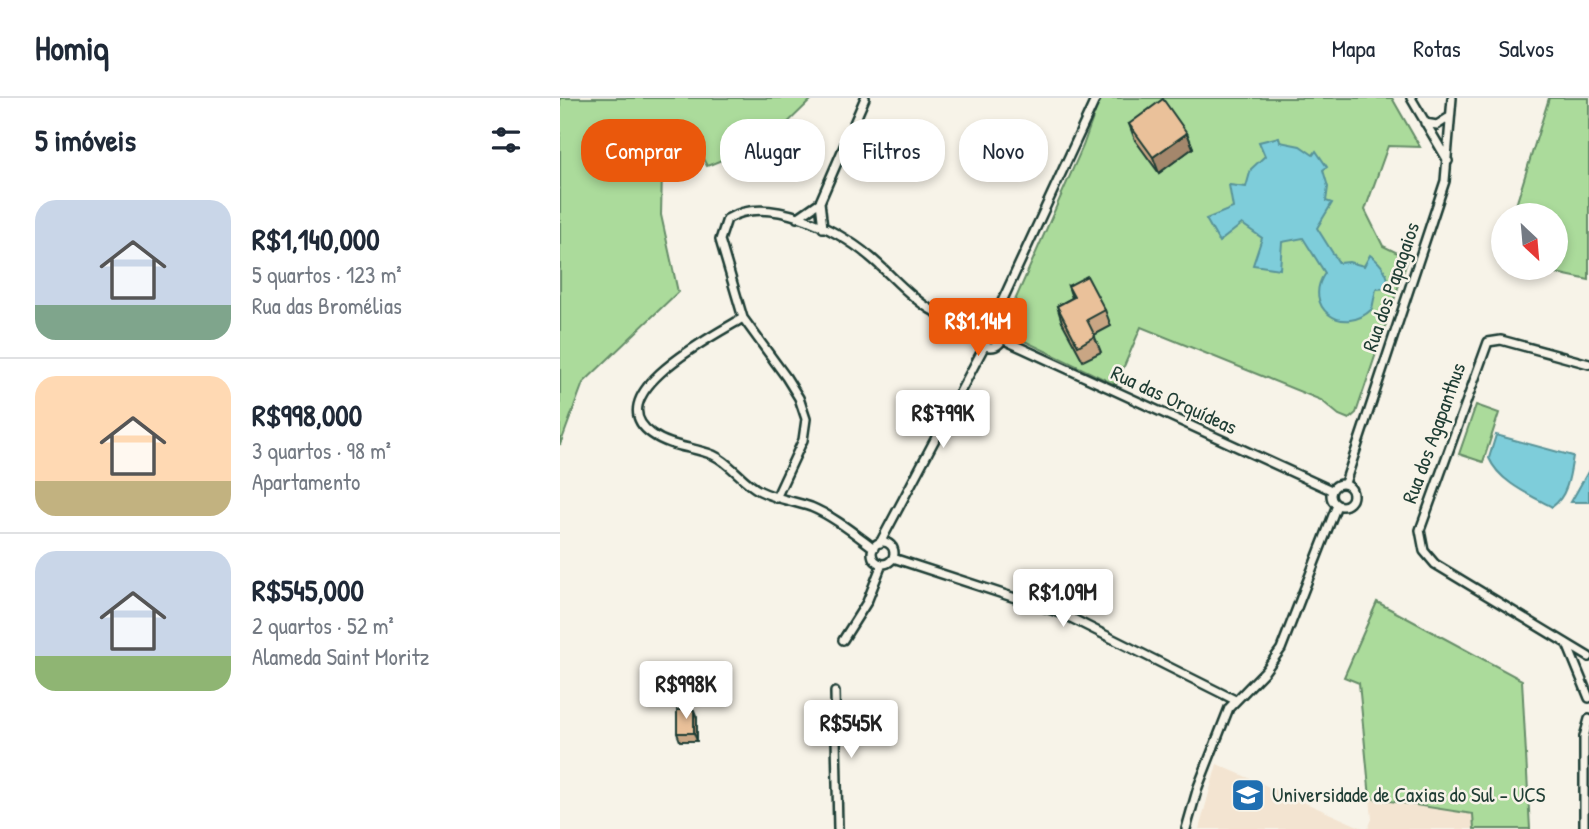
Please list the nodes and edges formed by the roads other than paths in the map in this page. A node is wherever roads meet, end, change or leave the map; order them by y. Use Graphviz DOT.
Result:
graph roads {
  1 [pos="865,98"];
  2 [pos="1096,98"];
  3 [pos="1410,98"];
  4 [pos="1452,98"];
  5 [pos="1449,117"];
  6 [pos="1424,123"];
  7 [pos="1448,162"];
  8 [pos="820,202"];
  9 [pos="797,218"];
  10 [pos="823,228"];
  11 [pos="743,318"];
  12 [pos="992,323"];
  13 [pos="979,331"];
  14 [pos="1002,339"];
  15 [pos="985,345"];
  16 [pos="1589,364"];
  17 [pos="1345,484"];
  18 [pos="1331,490"];
  19 [pos="776,498"];
  20 [pos="1337,505"];
  21 [pos="877,545"];
  22 [pos="893,558"];
  23 [pos="882,564"];
  24 [pos="843,640"];
  25 [pos="1567,643"];
  26 [pos="1589,657"];
  27 [pos="835,692"];
  28 [pos="1589,698"];
  29 [pos="1235,700"];
  30 [pos="1589,719"];
  31 [pos="1587,781"];
  32 [pos="838,829"];
  33 [pos="1186,829"];
  34 [pos="1584,829"];
  1 -- 8 [label="street"];
  2 -- 12 [label="street"];
  3 -- 6 [label="street"];
  4 -- 5 [label="street, Rua dos Papagaios"];
  5 -- 6 [label="street"];
  5 -- 7 [label="street, Rua dos Papagaios"];
  6 -- 7 [label="street"];
  7 -- 17 [label="street, Rua dos Papagaios"];
  8 -- 9 [label="street"];
  8 -- 10 [label="street"];
  9 -- 10 [label="street"];
  9 -- 11 [label="street"];
  10 -- 13 [label="street"];
  11 -- 19 [label="street"];
  11 -- 19 [label="street"];
  12 -- 13 [label="street"];
  12 -- 14 [label="street"];
  13 -- 15 [label="street"];
  14 -- 15 [label="street"];
  14 -- 18 [label="street, Rua das Orquídeas"];
  15 -- 21 [label="street"];
  16 -- 25 [label="street, Rua dos Agapanthus"];
  17 -- 18 [label="street"];
  17 -- 20 [label="street"];
  18 -- 20 [label="street"];
  19 -- 21 [label="street"];
  20 -- 29 [label="street"];
  21 -- 22 [label="street"];
  21 -- 23 [label="street"];
  22 -- 23 [label="street"];
  22 -- 29 [label="street"];
  23 -- 24 [label="street"];
  25 -- 26 [label="street, Rua dos Agapanthus"];
  25 -- 28 [label="street"];
  27 -- 32 [label="street"];
  29 -- 33 [label="street"];
  30 -- 31 [label="street"];
  31 -- 34 [label="street"];
}
